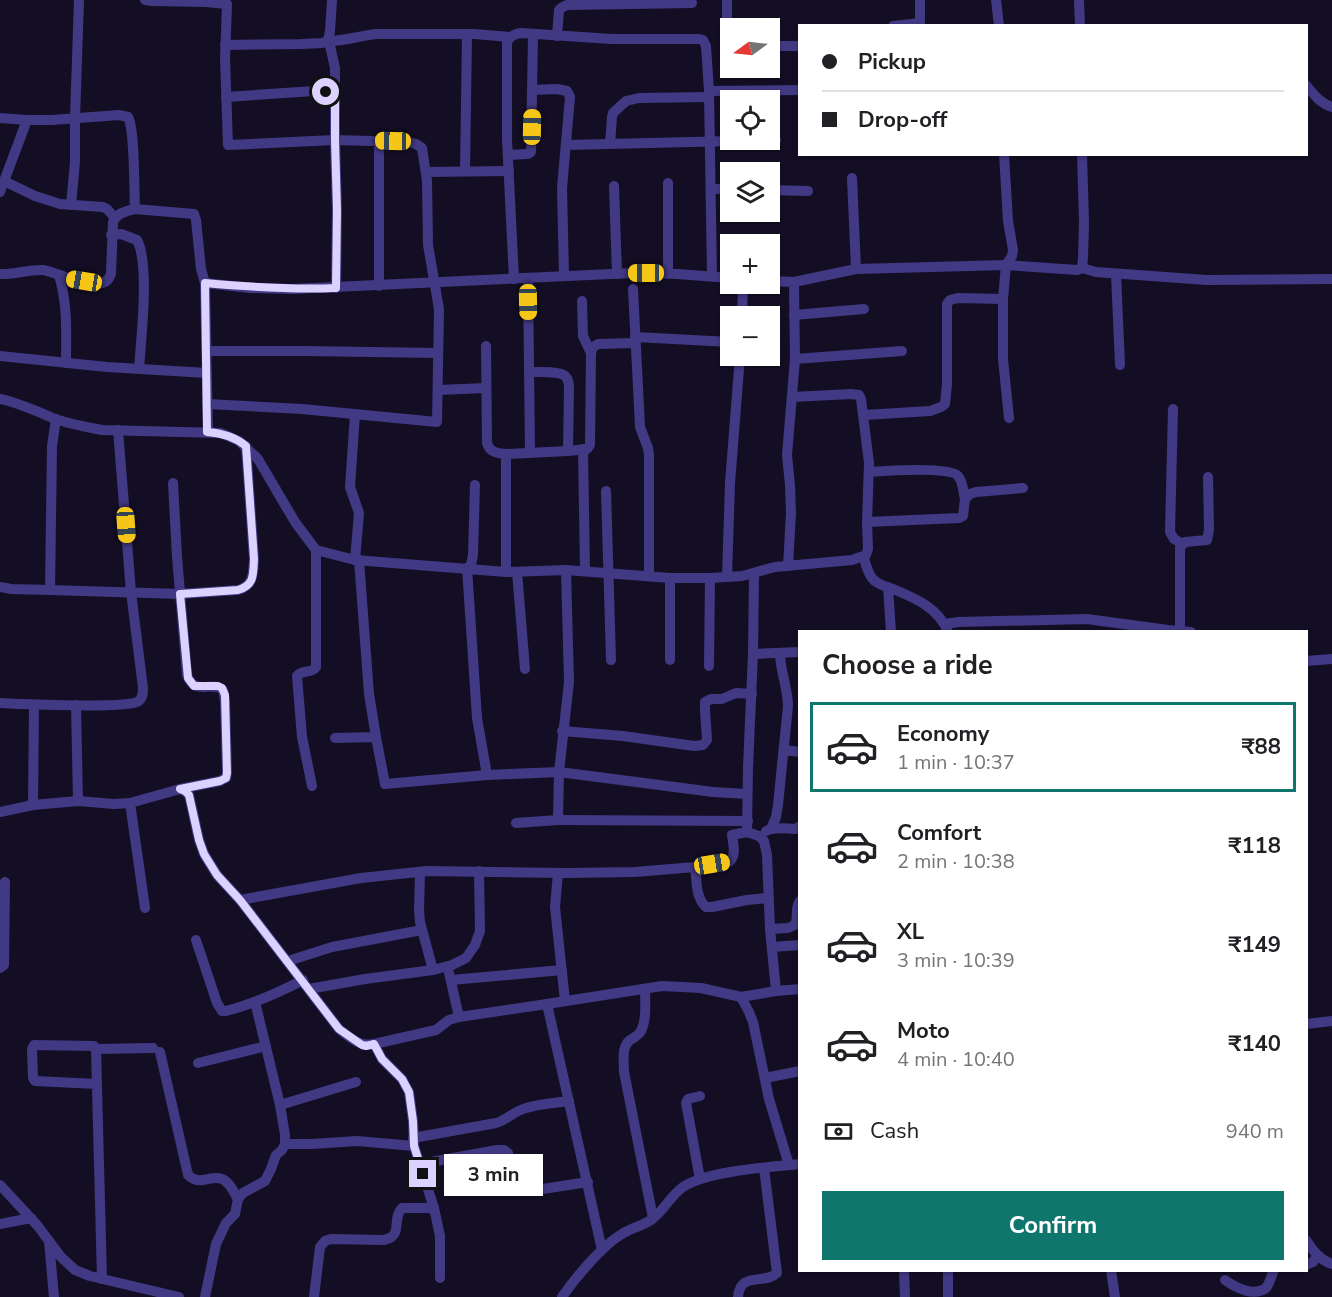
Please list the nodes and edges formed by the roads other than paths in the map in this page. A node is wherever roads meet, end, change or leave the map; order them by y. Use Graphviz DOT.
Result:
graph roads {
  1 [pos="79,0"];
  2 [pos="150,0"];
  3 [pos="332,0"];
  4 [pos="727,0"];
  5 [pos="920,0"];
  6 [pos="996,0"];
  7 [pos="1079,0"];
  8 [pos="228,2"];
  9 [pos="692,3"];
  10 [pos="557,5"];
  11 [pos="728,18"];
  12 [pos="906,24"];
  13 [pos="999,24"];
  14 [pos="1080,24"];
  15 [pos="467,34"];
  16 [pos="533,34"];
  17 [pos="557,36"];
  18 [pos="510,37"];
  19 [pos="328,41"];
  20 [pos="225,45"];
  21 [pos="706,46"];
  22 [pos="780,46"];
  23 [pos="798,46"];
  24 [pos="720,47"];
  25 [pos="1308,88"];
  26 [pos="532,90"];
  27 [pos="798,90"];
  28 [pos="335,93"];
  29 [pos="709,94"];
  30 [pos="226,97"];
  31 [pos="1332,107"];
  32 [pos="0,118"];
  33 [pos="75,118"];
  34 [pos="27,120"];
  35 [pos="335,140"];
  36 [pos="379,141"];
  37 [pos="710,142"];
  38 [pos="720,142"];
  39 [pos="610,144"];
  40 [pos="566,146"];
  41 [pos="508,154"];
  42 [pos="1004,156"];
  43 [pos="1082,156"];
  44 [pos="465,171"];
  45 [pos="509,171"];
  46 [pos="426,172"];
  47 [pos="852,178"];
  48 [pos="668,183"];
  49 [pos="614,186"];
  50 [pos="2,187"];
  51 [pos="711,189"];
  52 [pos="720,189"];
  53 [pos="780,190"];
  54 [pos="808,191"];
  55 [pos="71,205"];
  56 [pos="135,208"];
  57 [pos="115,218"];
  58 [pos="111,235"];
  59 [pos="1006,265"];
  60 [pos="1082,268"];
  61 [pos="856,269"];
  62 [pos="668,273"];
  63 [pos="0,274"];
  64 [pos="616,274"];
  65 [pos="1116,274"];
  66 [pos="59,275"];
  67 [pos="564,276"];
  68 [pos="712,276"];
  69 [pos="720,277"];
  70 [pos="528,278"];
  71 [pos="514,279"];
  72 [pos="1332,279"];
  73 [pos="780,281"];
  74 [pos="794,282"];
  75 [pos="205,283"];
  76 [pos="434,283"];
  77 [pos="379,286"];
  78 [pos="336,288"];
  79 [pos="633,289"];
  80 [pos="1003,299"];
  81 [pos="582,301"];
  82 [pos="864,309"];
  83 [pos="794,315"];
  84 [pos="635,340"];
  85 [pos="720,342"];
  86 [pos="486,346"];
  87 [pos="207,351"];
  88 [pos="902,351"];
  89 [pos="438,353"];
  90 [pos="591,353"];
  91 [pos="0,356"];
  92 [pos="795,359"];
  93 [pos="66,363"];
  94 [pos="1120,365"];
  95 [pos="739,366"];
  96 [pos="139,369"];
  97 [pos="530,372"];
  98 [pos="207,373"];
  99 [pos="486,388"];
  100 [pos="438,390"];
  101 [pos="792,397"];
  102 [pos="0,399"];
  103 [pos="207,404"];
  104 [pos="1173,409"];
  105 [pos="355,414"];
  106 [pos="864,416"];
  107 [pos="1009,418"];
  108 [pos="56,419"];
  109 [pos="118,430"];
  110 [pos="207,432"];
  111 [pos="246,446"];
  112 [pos="583,450"];
  113 [pos="568,451"];
  114 [pos="530,453"];
  115 [pos="506,454"];
  116 [pos="868,472"];
  117 [pos="1208,477"];
  118 [pos="173,483"];
  119 [pos="475,485"];
  120 [pos="1023,488"];
  121 [pos="606,491"];
  122 [pos="964,499"];
  123 [pos="867,522"];
  124 [pos="1183,544"];
  125 [pos="316,550"];
  126 [pos="863,556"];
  127 [pos="357,560"];
  128 [pos="788,566"];
  129 [pos="467,568"];
  130 [pos="566,570"];
  131 [pos="585,571"];
  132 [pos="511,572"];
  133 [pos="609,573"];
  134 [pos="754,573"];
  135 [pos="650,576"];
  136 [pos="727,577"];
  137 [pos="670,578"];
  138 [pos="710,578"];
  139 [pos="0,587"];
  140 [pos="888,587"];
  141 [pos="50,590"];
  142 [pos="131,592"];
  143 [pos="180,594"];
  144 [pos="946,628"];
  145 [pos="891,630"];
  146 [pos="1168,630"];
  147 [pos="1185,630"];
  148 [pos="798,652"];
  149 [pos="780,653"];
  150 [pos="753,654"];
  151 [pos="1332,659"];
  152 [pos="611,660"];
  153 [pos="670,660"];
  154 [pos="1308,662"];
  155 [pos="709,666"];
  156 [pos="525,669"];
  157 [pos="752,694"];
  158 [pos="0,703"];
  159 [pos="34,705"];
  160 [pos="75,705"];
  161 [pos="562,731"];
  162 [pos="376,737"];
  163 [pos="335,738"];
  164 [pos="784,750"];
  165 [pos="798,752"];
  166 [pos="558,772"];
  167 [pos="487,775"];
  168 [pos="312,786"];
  169 [pos="180,789"];
  170 [pos="747,794"];
  171 [pos="78,801"];
  172 [pos="130,803"];
  173 [pos="33,805"];
  174 [pos="0,812"];
  175 [pos="558,819"];
  176 [pos="516,823"];
  177 [pos="748,827"];
  178 [pos="798,828"];
  179 [pos="771,829"];
  180 [pos="764,841"];
  181 [pos="695,867"];
  182 [pos="479,871"];
  183 [pos="420,872"];
  184 [pos="558,873"];
  185 [pos="5,882"];
  186 [pos="768,898"];
  187 [pos="240,900"];
  188 [pos="798,903"];
  189 [pos="145,908"];
  190 [pos="770,929"];
  191 [pos="422,930"];
  192 [pos="196,940"];
  193 [pos="798,945"];
  194 [pos="772,947"];
  195 [pos="288,961"];
  196 [pos="447,966"];
  197 [pos="0,968"];
  198 [pos="433,970"];
  199 [pos="562,970"];
  200 [pos="451,980"];
  201 [pos="306,985"];
  202 [pos="645,989"];
  203 [pos="798,989"];
  204 [pos="776,992"];
  205 [pos="741,997"];
  206 [pos="565,1001"];
  207 [pos="255,1002"];
  208 [pos="547,1004"];
  209 [pos="459,1017"];
  210 [pos="1332,1021"];
  211 [pos="1308,1024"];
  212 [pos="374,1044"];
  213 [pos="266,1047"];
  214 [pos="96,1049"];
  215 [pos="198,1063"];
  216 [pos="798,1071"];
  217 [pos="765,1078"];
  218 [pos="356,1082"];
  219 [pos="97,1084"];
  220 [pos="700,1096"];
  221 [pos="569,1101"];
  222 [pos="280,1105"];
  223 [pos="414,1142"];
  224 [pos="285,1144"];
  225 [pos="420,1164"];
  226 [pos="794,1165"];
  227 [pos="764,1168"];
  228 [pos="700,1179"];
  229 [pos="588,1182"];
  230 [pos="0,1185"];
  231 [pos="238,1199"];
  232 [pos="434,1208"];
  233 [pos="31,1218"];
  234 [pos="653,1218"];
  235 [pos="0,1224"];
  236 [pos="48,1239"];
  237 [pos="1308,1243"];
  238 [pos="602,1250"];
  239 [pos="1317,1256"];
  240 [pos="1308,1264"];
  241 [pos="1332,1264"];
  242 [pos="904,1272"];
  243 [pos="948,1272"];
  244 [pos="1112,1272"];
  245 [pos="1273,1272"];
  246 [pos="440,1278"];
  247 [pos="102,1279"];
  248 [pos="1224,1280"];
  249 [pos="54,1297"];
  250 [pos="178,1297"];
  251 [pos="205,1297"];
  252 [pos="314,1297"];
  253 [pos="562,1297"];
  254 [pos="738,1297"];
  255 [pos="905,1297"];
  256 [pos="948,1297"];
  257 [pos="1115,1297"];
  1 -- 33 [label="street"];
  2 -- 8 [label="street"];
  3 -- 19 [label="street"];
  4 -- 11 [label="street"];
  5 -- 12 [label="street"];
  6 -- 13 [label="street"];
  7 -- 14 [label="street"];
  8 -- 20 [label="street"];
  9 -- 10 [label="street"];
  10 -- 17 [label="street"];
  15 -- 18 [label="street"];
  15 -- 19 [label="street"];
  15 -- 44 [label="street"];
  16 -- 17 [label="street"];
  16 -- 18 [label="street"];
  16 -- 26 [label="street"];
  17 -- 21 [label="street"];
  18 -- 41 [label="street"];
  19 -- 20 [label="street"];
  19 -- 28 [label="street"];
  20 -- 30 [label="street"];
  21 -- 24 [label="street"];
  21 -- 29 [label="street"];
  22 -- 23 [label="street"];
  25 -- 31 [label="street"];
  26 -- 40 [label="street"];
  26 -- 41 [label="street"];
  27 -- 29 [label="street"];
  28 -- 30 [label="street"];
  28 -- 35 [label="street"];
  29 -- 37 [label="street"];
  29 -- 39 [label="street"];
  30 -- 35 [label="street"];
  32 -- 34 [label="street"];
  33 -- 34 [label="street"];
  33 -- 55 [label="street"];
  33 -- 56 [label="street"];
  34 -- 50 [label="street"];
  35 -- 36 [label="street"];
  35 -- 78 [label="street"];
  36 -- 46 [label="street"];
  36 -- 77 [label="street"];
  37 -- 38 [label="street"];
  37 -- 39 [label="street"];
  37 -- 51 [label="street"];
  39 -- 40 [label="street"];
  40 -- 67 [label="street"];
  41 -- 45 [label="street"];
  42 -- 59 [label="street"];
  43 -- 60 [label="street"];
  44 -- 45 [label="street"];
  44 -- 46 [label="street"];
  45 -- 71 [label="street"];
  46 -- 76 [label="street"];
  47 -- 61 [label="street"];
  48 -- 62 [label="street"];
  49 -- 64 [label="street"];
  50 -- 55 [label="street"];
  51 -- 52 [label="street"];
  51 -- 68 [label="street"];
  53 -- 54 [label="street"];
  55 -- 57 [label="street"];
  56 -- 57 [label="street"];
  56 -- 75 [label="street"];
  57 -- 58 [label="street"];
  58 -- 66 [label="street"];
  58 -- 96 [label="street"];
  59 -- 60 [label="street"];
  59 -- 61 [label="street"];
  59 -- 80 [label="street"];
  60 -- 65 [label="street"];
  61 -- 74 [label="street"];
  62 -- 64 [label="street"];
  62 -- 68 [label="street"];
  63 -- 66 [label="street"];
  64 -- 67 [label="street"];
  65 -- 72 [label="street"];
  65 -- 94 [label="street"];
  66 -- 93 [label="street"];
  67 -- 70 [label="street"];
  68 -- 69 [label="street"];
  70 -- 71 [label="street"];
  70 -- 97 [label="street"];
  71 -- 76 [label="street"];
  73 -- 74 [label="street"];
  74 -- 83 [label="street"];
  75 -- 78 [label="street"];
  75 -- 87 [label="street"];
  76 -- 77 [label="street"];
  76 -- 89 [label="street"];
  77 -- 78 [label="street"];
  79 -- 84 [label="street"];
  80 -- 106 [label="street"];
  80 -- 107 [label="street"];
  81 -- 90 [label="street"];
  82 -- 83 [label="street"];
  83 -- 92 [label="street"];
  84 -- 85 [label="street"];
  84 -- 90 [label="street"];
  84 -- 135 [label="street"];
  86 -- 99 [label="street"];
  87 -- 89 [label="street"];
  87 -- 98 [label="street"];
  88 -- 92 [label="street"];
  89 -- 100 [label="street"];
  90 -- 112 [label="street"];
  91 -- 93 [label="street"];
  92 -- 101 [label="street"];
  93 -- 96 [label="street"];
  95 -- 136 [label="street"];
  96 -- 98 [label="street"];
  97 -- 113 [label="street"];
  97 -- 114 [label="street"];
  98 -- 103 [label="street"];
  99 -- 100 [label="street"];
  99 -- 115 [label="street"];
  100 -- 105 [label="street"];
  101 -- 106 [label="street"];
  101 -- 128 [label="street"];
  102 -- 108 [label="street"];
  103 -- 105 [label="street"];
  103 -- 110 [label="street"];
  104 -- 124 [label="street"];
  105 -- 127 [label="street"];
  106 -- 116 [label="street"];
  108 -- 109 [label="street"];
  108 -- 141 [label="street"];
  109 -- 110 [label="street"];
  109 -- 142 [label="street"];
  110 -- 111 [label="street"];
  111 -- 125 [label="street"];
  111 -- 143 [label="street"];
  112 -- 113 [label="street"];
  112 -- 131 [label="street"];
  113 -- 114 [label="street"];
  114 -- 115 [label="street"];
  115 -- 132 [label="street"];
  116 -- 122 [label="street"];
  116 -- 123 [label="street"];
  117 -- 124 [label="street"];
  118 -- 143 [label="street"];
  119 -- 129 [label="street"];
  120 -- 122 [label="street"];
  121 -- 133 [label="street"];
  122 -- 123 [label="street"];
  123 -- 126 [label="street"];
  124 -- 147 [label="street"];
  125 -- 127 [label="street"];
  125 -- 168 [label="street"];
  126 -- 128 [label="street"];
  126 -- 140 [label="street"];
  127 -- 129 [label="street"];
  127 -- 162 [label="street"];
  128 -- 134 [label="street"];
  129 -- 132 [label="street"];
  129 -- 167 [label="street"];
  130 -- 131 [label="street"];
  130 -- 132 [label="street"];
  130 -- 161 [label="street"];
  131 -- 133 [label="street"];
  132 -- 156 [label="street"];
  133 -- 135 [label="street"];
  133 -- 152 [label="street"];
  134 -- 136 [label="street"];
  134 -- 150 [label="street"];
  135 -- 137 [label="street"];
  136 -- 138 [label="street"];
  137 -- 138 [label="street"];
  137 -- 153 [label="street"];
  138 -- 155 [label="street"];
  139 -- 141 [label="street"];
  140 -- 144 [label="street"];
  140 -- 145 [label="street"];
  141 -- 142 [label="street"];
  142 -- 143 [label="street"];
  142 -- 160 [label="street"];
  143 -- 169 [label="street"];
  144 -- 146 [label="street"];
  148 -- 149 [label="street"];
  149 -- 150 [label="street"];
  149 -- 164 [label="street"];
  150 -- 157 [label="street"];
  151 -- 154 [label="street"];
  157 -- 161 [label="street"];
  157 -- 170 [label="street"];
  158 -- 159 [label="street"];
  159 -- 160 [label="street"];
  159 -- 173 [label="street"];
  160 -- 171 [label="street"];
  161 -- 166 [label="street"];
  162 -- 163 [label="street"];
  162 -- 167 [label="street"];
  164 -- 165 [label="street"];
  164 -- 179 [label="street"];
  166 -- 167 [label="street"];
  166 -- 170 [label="street"];
  166 -- 175 [label="street"];
  169 -- 172 [label="street"];
  169 -- 187 [label="street"];
  170 -- 177 [label="street"];
  171 -- 172 [label="street"];
  171 -- 173 [label="street"];
  172 -- 189 [label="street"];
  173 -- 174 [label="street"];
  175 -- 176 [label="street"];
  175 -- 177 [label="street"];
  177 -- 180 [label="street"];
  177 -- 181 [label="street"];
  178 -- 179 [label="street"];
  179 -- 180 [label="street"];
  180 -- 186 [label="street"];
  181 -- 184 [label="street"];
  181 -- 186 [label="street"];
  182 -- 183 [label="street"];
  182 -- 184 [label="street"];
  182 -- 196 [label="street"];
  183 -- 187 [label="street"];
  183 -- 191 [label="street"];
  184 -- 199 [label="street"];
  185 -- 197 [label="street"];
  186 -- 190 [label="street"];
  187 -- 195 [label="street"];
  188 -- 190 [label="street"];
  190 -- 194 [label="street"];
  191 -- 195 [label="street"];
  191 -- 198 [label="street"];
  192 -- 207 [label="street"];
  193 -- 194 [label="street"];
  194 -- 204 [label="street"];
  195 -- 201 [label="street"];
  196 -- 198 [label="street"];
  196 -- 200 [label="street"];
  198 -- 201 [label="street"];
  199 -- 200 [label="street"];
  199 -- 206 [label="street"];
  200 -- 209 [label="street"];
  201 -- 207 [label="street"];
  201 -- 212 [label="street"];
  202 -- 205 [label="street"];
  202 -- 206 [label="street"];
  202 -- 234 [label="street"];
  203 -- 204 [label="street"];
  204 -- 205 [label="street"];
  205 -- 217 [label="street"];
  206 -- 208 [label="street"];
  207 -- 213 [label="street"];
  208 -- 209 [label="street"];
  208 -- 221 [label="street"];
  209 -- 212 [label="street"];
  210 -- 211 [label="street"];
  212 -- 223 [label="street"];
  213 -- 215 [label="street"];
  213 -- 222 [label="street"];
  214 -- 219 [label="street"];
  214 -- 219 [label="street"];
  214 -- 231 [label="street"];
  216 -- 217 [label="street"];
  217 -- 226 [label="street"];
  218 -- 222 [label="street"];
  219 -- 247 [label="street"];
  220 -- 228 [label="street"];
  221 -- 223 [label="street"];
  221 -- 229 [label="street"];
  222 -- 224 [label="street"];
  223 -- 224 [label="street"];
  223 -- 225 [label="street"];
  224 -- 231 [label="street"];
  225 -- 229 [label="street"];
  225 -- 232 [label="street"];
  226 -- 227 [label="street"];
  227 -- 228 [label="street"];
  227 -- 254 [label="street"];
  228 -- 234 [label="street"];
  229 -- 238 [label="street"];
  230 -- 233 [label="street"];
  231 -- 251 [label="street"];
  232 -- 246 [label="street"];
  232 -- 252 [label="street"];
  233 -- 235 [label="street"];
  233 -- 236 [label="street"];
  234 -- 238 [label="street"];
  236 -- 247 [label="street"];
  236 -- 249 [label="street"];
  237 -- 239 [label="street"];
  238 -- 253 [label="street"];
  239 -- 240 [label="street"];
  239 -- 241 [label="street"];
  242 -- 255 [label="street"];
  243 -- 256 [label="street"];
  244 -- 257 [label="street"];
  245 -- 248 [label="street"];
  247 -- 250 [label="street"];
}
